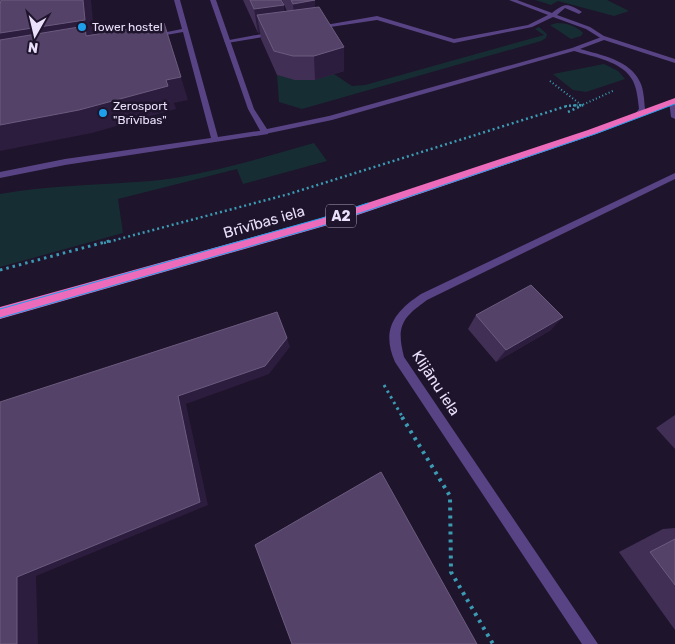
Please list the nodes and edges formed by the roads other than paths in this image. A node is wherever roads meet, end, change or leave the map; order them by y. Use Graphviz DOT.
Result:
graph roads {
  1 [pos="177,0"];
  2 [pos="213,0"];
  3 [pos="512,0"];
  4 [pos="579,12"];
  5 [pos="552,15"];
  6 [pos="309,28"];
  7 [pos="184,30"];
  8 [pos="284,32"];
  9 [pos="146,36"];
  10 [pos="604,38"];
  11 [pos="226,42"];
  12 [pos="574,49"];
  13 [pos="675,61"];
  14 [pos="673,101"];
  15 [pos="638,114"];
  16 [pos="675,117"];
  17 [pos="265,132"];
  18 [pos="215,140"];
  19 [pos="0,174"];
  20 [pos="675,176"];
  21 [pos="0,313"];
  22 [pos="591,644"];
  1 -- 7 [label="street"];
  2 -- 11 [label="street"];
  3 -- 5 [label="street"];
  4 -- 5 [label="street"];
  5 -- 6 [label="street"];
  5 -- 10 [label="street"];
  7 -- 9 [label="street"];
  7 -- 18 [label="street"];
  8 -- 11 [label="street"];
  10 -- 12 [label="street"];
  10 -- 13 [label="street"];
  11 -- 17 [label="street"];
  12 -- 15 [label="street"];
  12 -- 17 [label="street"];
  14 -- 15 [label="highway, Brīvības iela / A2"];
  14 -- 16 [label="street"];
  15 -- 21 [label="highway, Brīvības iela / A2"];
  17 -- 18 [label="street"];
  18 -- 19 [label="street"];
  20 -- 22 [label="street, Klijānu iela"];
}
